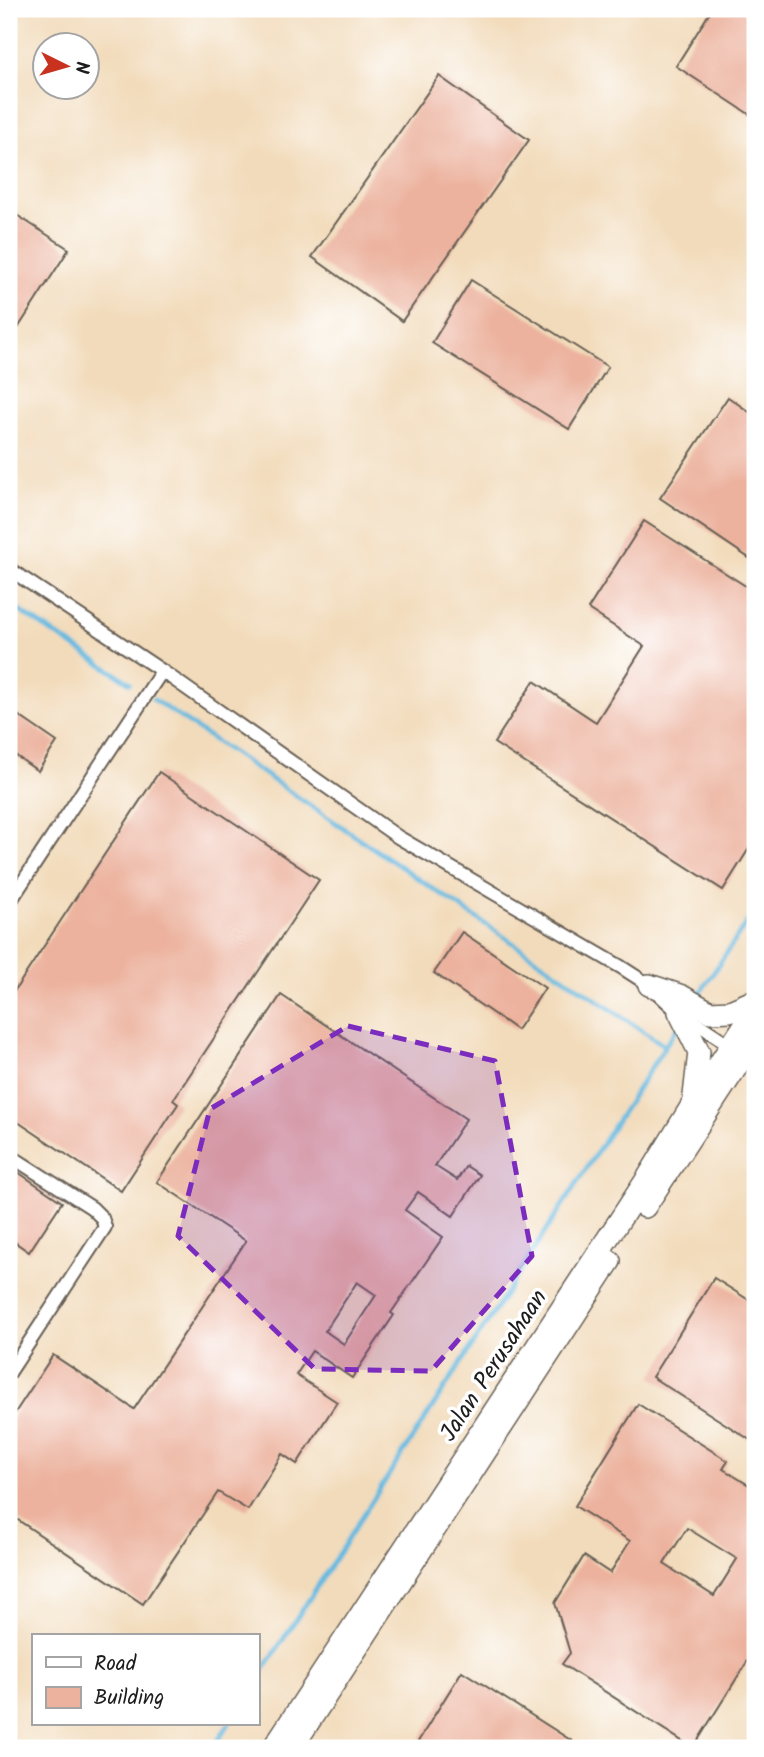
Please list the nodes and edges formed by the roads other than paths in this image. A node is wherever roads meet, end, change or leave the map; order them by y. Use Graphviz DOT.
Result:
graph roads {
  1 [pos="9,569"];
  2 [pos="162,671"];
  3 [pos="9,903"];
  4 [pos="649,985"];
  5 [pos="755,1000"];
  6 [pos="678,1005"];
  7 [pos="755,1009"];
  8 [pos="702,1025"];
  9 [pos="743,1047"];
  10 [pos="692,1105"];
  11 [pos="9,1155"];
  12 [pos="9,1373"];
  13 [pos="273,1748"];
  14 [pos="292,1748"];
  1 -- 2 [label="street"];
  2 -- 3 [label="street"];
  2 -- 4 [label="street"];
  4 -- 6 [label="main road"];
  5 -- 8 [label="main road"];
  6 -- 8 [label="main road"];
  6 -- 8 [label="main road"];
  7 -- 9 [label="main road, Jalan Perusahaan"];
  8 -- 9 [label="street"];
  8 -- 10 [label="main road"];
  9 -- 10 [label="main road, Jalan Perusahaan"];
  9 -- 14 [label="main road, Jalan Perusahaan"];
  10 -- 13 [label="main road, Jalan Perusahaan"];
  11 -- 12 [label="street"];
}
